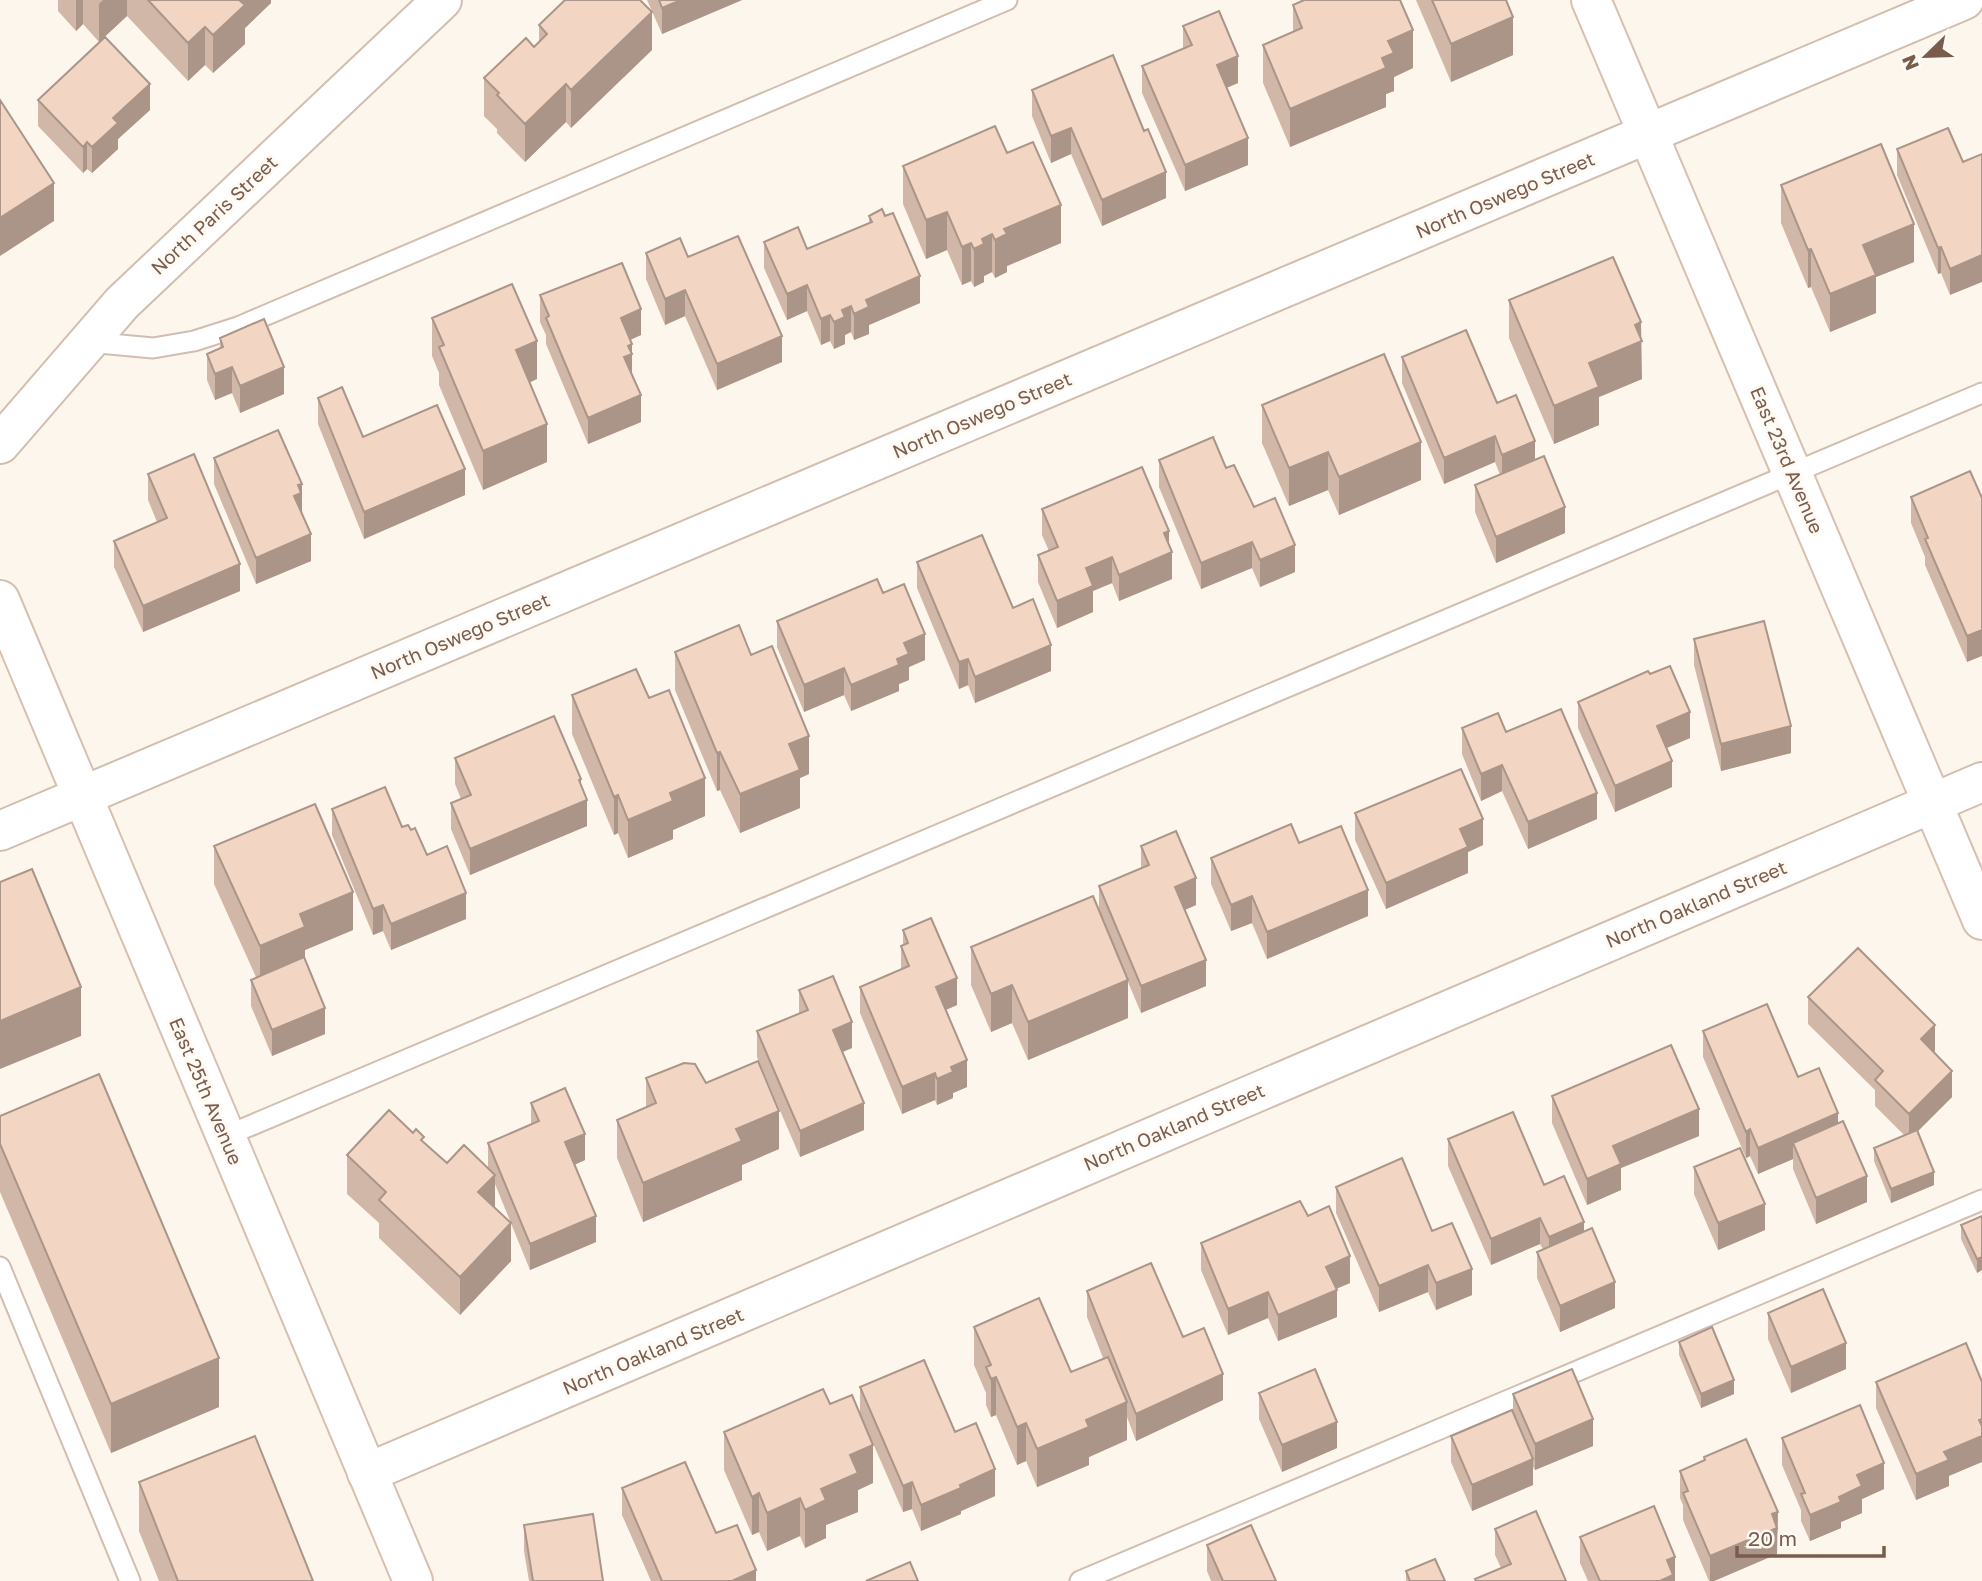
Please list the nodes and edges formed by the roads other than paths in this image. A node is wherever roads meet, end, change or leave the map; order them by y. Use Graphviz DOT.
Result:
graph roads {
  1 [pos="442,0"];
  2 [pos="1007,0"];
  3 [pos="1591,0"];
  4 [pos="1965,0"];
  5 [pos="1648,134"];
  6 [pos="88,342"];
  7 [pos="1982,393"];
  8 [pos="0,444"];
  9 [pos="1792,473"];
  10 [pos="0,600"];
  11 [pos="1982,782"];
  12 [pos="82,796"];
  13 [pos="1932,803"];
  14 [pos="0,831"];
  15 [pos="1982,920"];
  16 [pos="226,1136"];
  17 [pos="1982,1200"];
  18 [pos="0,1268"];
  19 [pos="367,1473"];
  20 [pos="130,1581"];
  21 [pos="413,1581"];
  22 [pos="1080,1581"];
  1 -- 6 [label="street, North Paris Street"];
  2 -- 6 [label="lane"];
  3 -- 5 [label="street, East 23rd Avenue"];
  4 -- 5 [label="street, North Oswego Street"];
  5 -- 9 [label="street, East 23rd Avenue"];
  5 -- 12 [label="street, North Oswego Street"];
  6 -- 8 [label="street, North Paris Street"];
  7 -- 9 [label="lane"];
  9 -- 13 [label="street, East 23rd Avenue"];
  9 -- 16 [label="lane"];
  10 -- 12 [label="street, East 25th Avenue"];
  11 -- 13 [label="street, North Oakland Street"];
  12 -- 14 [label="street, North Oswego Street"];
  12 -- 16 [label="street, East 25th Avenue"];
  13 -- 15 [label="street, East 23rd Avenue"];
  13 -- 19 [label="street, North Oakland Street"];
  16 -- 19 [label="street, East 25th Avenue"];
  17 -- 22 [label="lane"];
  18 -- 20 [label="lane"];
  19 -- 21 [label="street, East 25th Avenue"];
}
